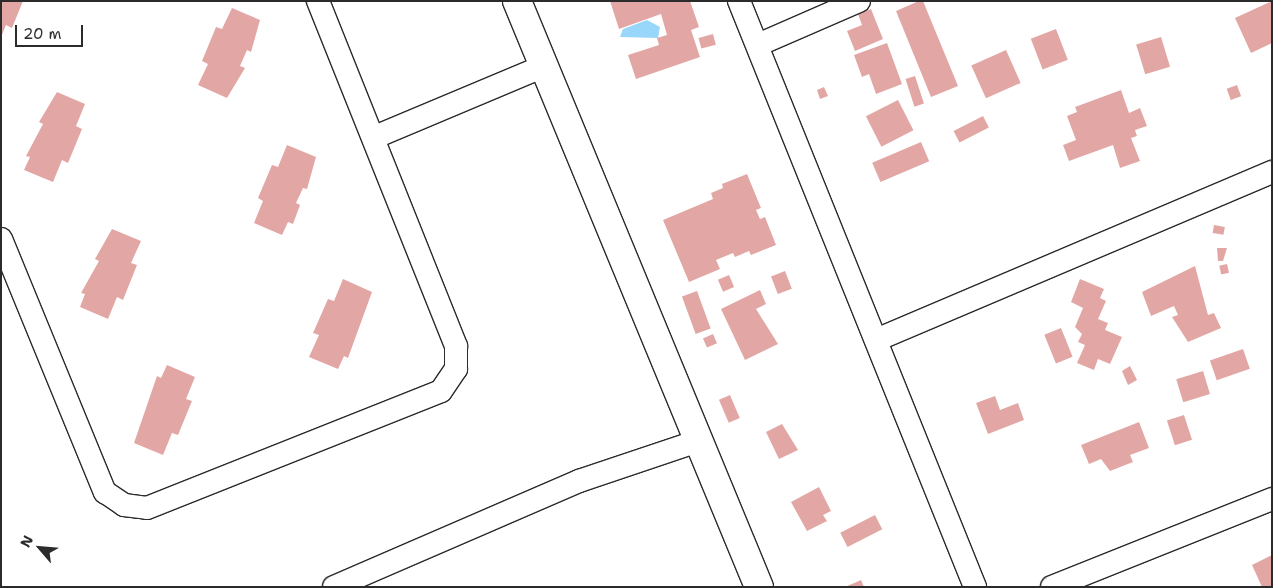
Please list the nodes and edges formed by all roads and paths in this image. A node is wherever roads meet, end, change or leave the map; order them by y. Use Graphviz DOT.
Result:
graph roads {
  1 [pos="318,1"];
  2 [pos="517,1"];
  3 [pos="739,1"];
  4 [pos="858,1"];
  5 [pos="760,44"];
  6 [pos="544,66"];
  7 [pos="375,137"];
  8 [pos="1272,172"];
  9 [pos="1,239"];
  10 [pos="876,340"];
  11 [pos="698,441"];
  12 [pos="1272,499"];
  13 [pos="334,587"];
  14 [pos="759,587"];
  15 [pos="975,587"];
  16 [pos="1052,587"];
  1 -- 7 [label="street"];
  2 -- 6 [label="street"];
  3 -- 5 [label="street"];
  4 -- 5 [label="street"];
  5 -- 10 [label="street"];
  6 -- 7 [label="street"];
  6 -- 11 [label="street"];
  7 -- 9 [label="street"];
  8 -- 10 [label="street"];
  10 -- 15 [label="street"];
  11 -- 13 [label="street"];
  11 -- 14 [label="street"];
  12 -- 16 [label="street"];
}
